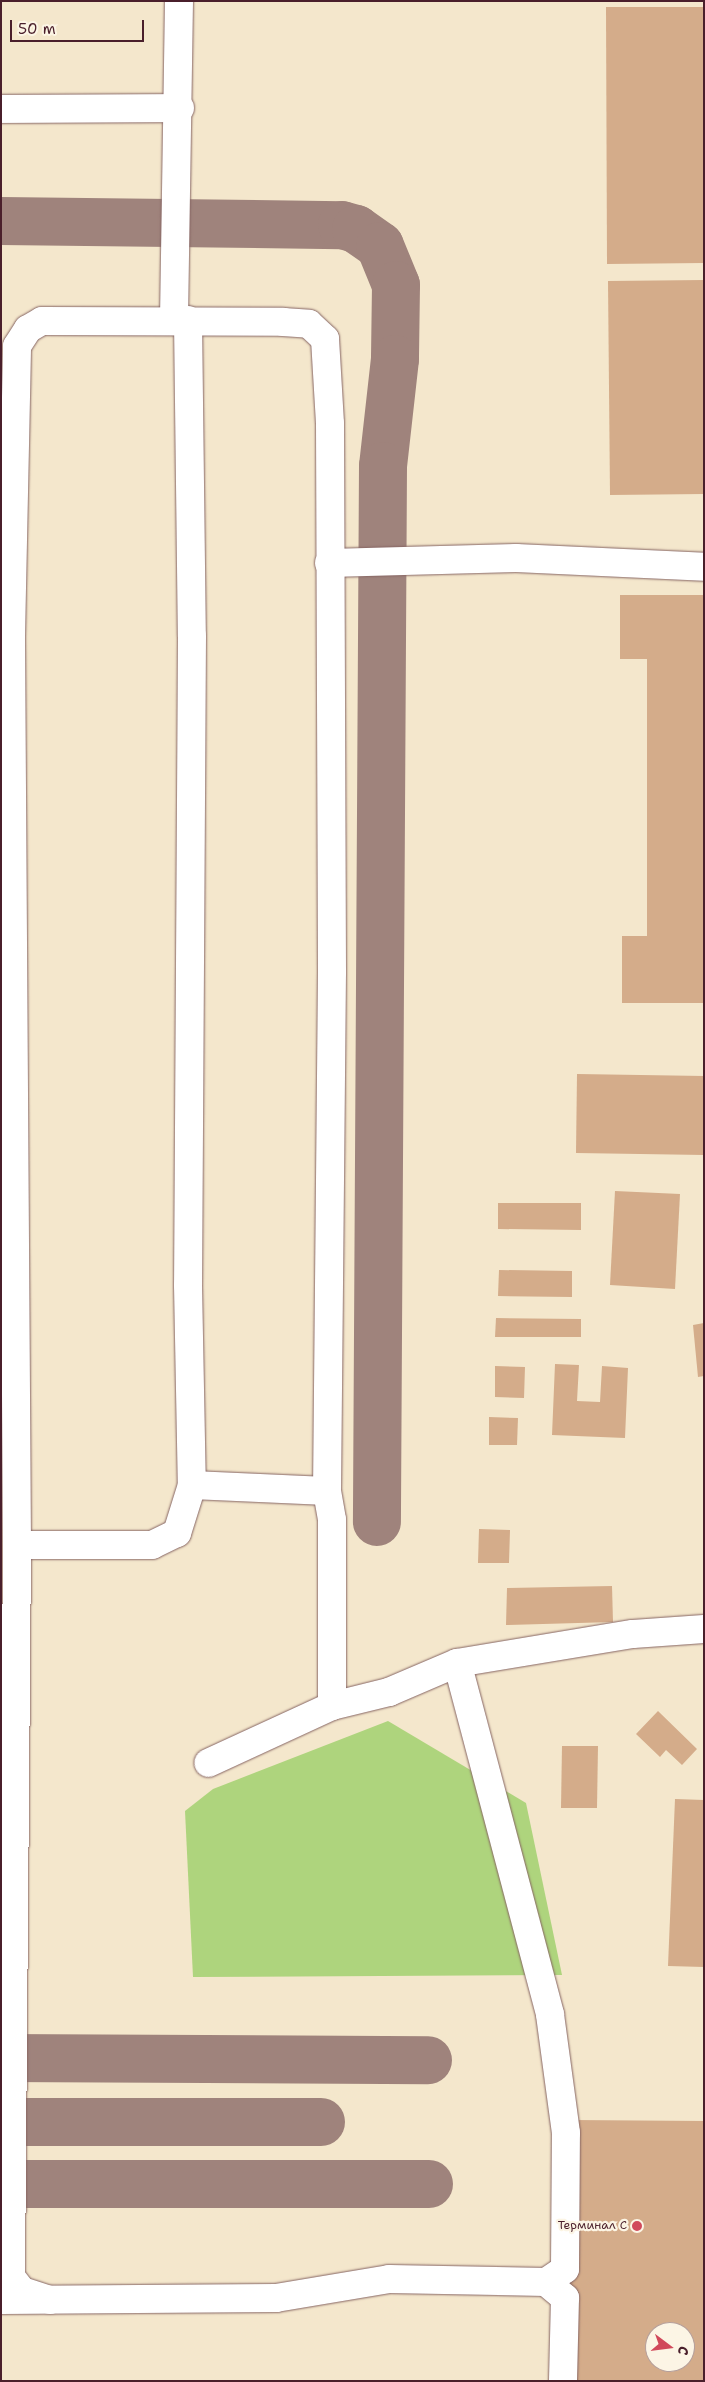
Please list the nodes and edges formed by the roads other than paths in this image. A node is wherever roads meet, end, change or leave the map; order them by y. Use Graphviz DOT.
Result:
graph roads {
  1 [pos="179,1"];
  2 [pos="5,106"];
  3 [pos="180,108"];
  4 [pos="181,320"];
  5 [pos="6,335"];
  6 [pos="330,563"];
  7 [pos="704,567"];
  8 [pos="8,781"];
  9 [pos="192,1485"];
  10 [pos="327,1491"];
  11 [pos="9,1508"];
  12 [pos="17,1545"];
  13 [pos="704,1629"];
  14 [pos="458,1663"];
  15 [pos="332,1706"];
  16 [pos="208,1763"];
  17 [pos="559,2283"];
  18 [pos="4,2290"];
  19 [pos="563,2381"];
  1 -- 3 [label="lane"];
  2 -- 3 [label="lane"];
  3 -- 4 [label="lane"];
  4 -- 5 [label="lane"];
  4 -- 6 [label="lane"];
  4 -- 9 [label="lane"];
  5 -- 8 [label="lane"];
  6 -- 7 [label="lane"];
  6 -- 10 [label="lane"];
  8 -- 11 [label="lane"];
  9 -- 10 [label="lane"];
  9 -- 12 [label="lane"];
  10 -- 15 [label="lane"];
  11 -- 12 [label="lane"];
  12 -- 18 [label="lane"];
  13 -- 14 [label="lane"];
  14 -- 15 [label="lane"];
  14 -- 17 [label="lane"];
  15 -- 16 [label="lane"];
  17 -- 18 [label="lane"];
  17 -- 19 [label="lane"];
}
